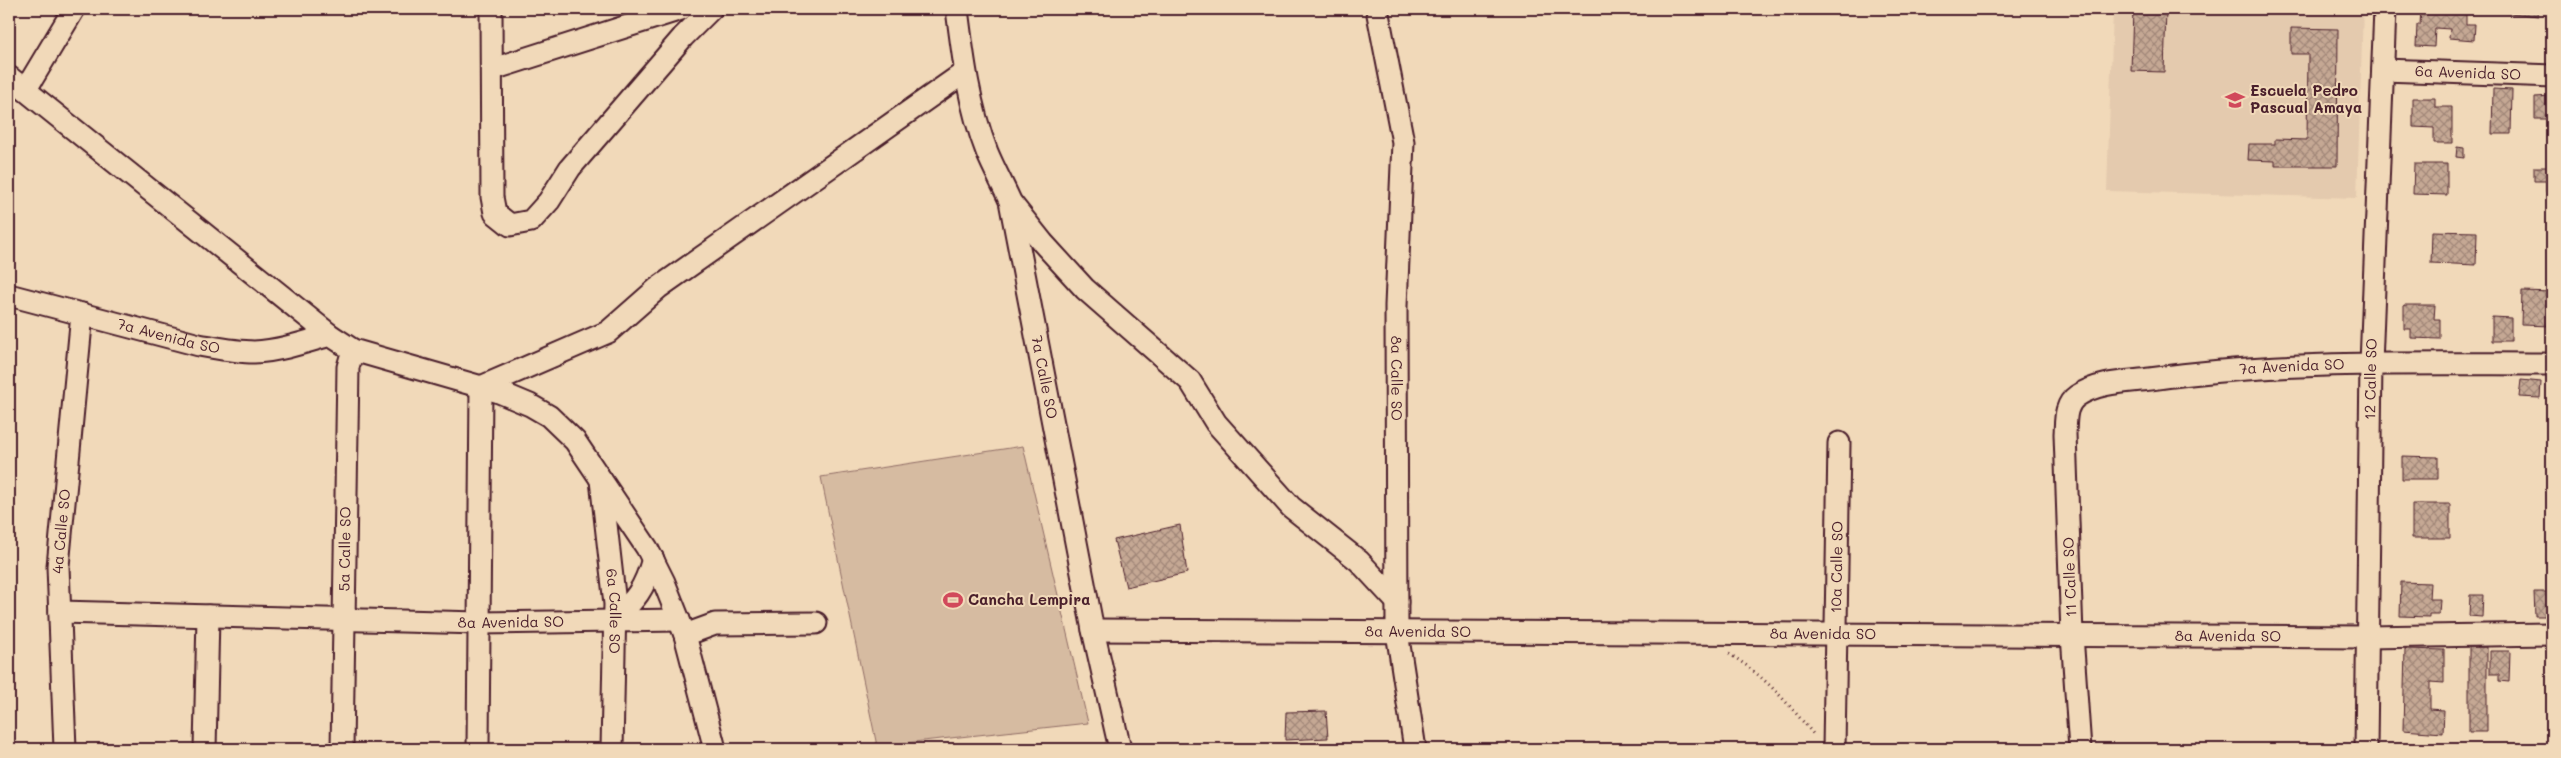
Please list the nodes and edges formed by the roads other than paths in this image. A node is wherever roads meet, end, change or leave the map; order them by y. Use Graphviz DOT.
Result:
graph roads {
  1 [pos="74,9"];
  2 [pos="491,9"];
  3 [pos="681,9"];
  4 [pos="711,9"];
  5 [pos="957,9"];
  6 [pos="1377,9"];
  7 [pos="2385,9"];
  8 [pos="493,69"];
  9 [pos="2383,70"];
  10 [pos="965,72"];
  11 [pos="2552,76"];
  12 [pos="9,77"];
  13 [pos="26,89"];
  14 [pos="1010,201"];
  15 [pos="9,294"];
  16 [pos="82,314"];
  17 [pos="330,335"];
  18 [pos="354,350"];
  19 [pos="2371,364"];
  20 [pos="2552,364"];
  21 [pos="481,387"];
  22 [pos="2068,405"];
  23 [pos="1839,443"];
  24 [pos="600,475"];
  25 [pos="653,559"];
  26 [pos="1397,602"];
  27 [pos="60,612"];
  28 [pos="208,616"];
  29 [pos="344,620"];
  30 [pos="614,620"];
  31 [pos="479,623"];
  32 [pos="816,623"];
  33 [pos="682,627"];
  34 [pos="1093,630"];
  35 [pos="1397,632"];
  36 [pos="1837,634"];
  37 [pos="2552,634"];
  38 [pos="2072,635"];
  39 [pos="2367,637"];
  40 [pos="1827,746"];
  41 [pos="65,749"];
  42 [pos="205,749"];
  43 [pos="342,749"];
  44 [pos="478,749"];
  45 [pos="612,749"];
  46 [pos="715,749"];
  47 [pos="1120,749"];
  48 [pos="1415,749"];
  49 [pos="2080,749"];
  50 [pos="2366,749"];
  1 -- 13 [label="street"];
  2 -- 8 [label="street"];
  3 -- 8 [label="street"];
  4 -- 8 [label="street"];
  5 -- 10 [label="street, 7a Calle SO"];
  6 -- 26 [label="street, 8a Calle SO"];
  7 -- 9 [label="street, 12 Calle SO"];
  9 -- 11 [label="street, 6a Avenida SO"];
  9 -- 19 [label="street, 12 Calle SO"];
  10 -- 14 [label="street, 7a Calle SO"];
  10 -- 21 [label="street"];
  12 -- 13 [label="street"];
  13 -- 17 [label="street"];
  14 -- 26 [label="street"];
  14 -- 34 [label="street, 7a Calle SO"];
  15 -- 16 [label="street, 7a Avenida SO"];
  16 -- 17 [label="street, 7a Avenida SO"];
  16 -- 27 [label="street, 4a Calle SO"];
  17 -- 18 [label="street"];
  18 -- 21 [label="street"];
  18 -- 29 [label="street, 5a Calle SO"];
  19 -- 20 [label="street, 7a Avenida SO"];
  19 -- 22 [label="street, 7a Avenida SO"];
  19 -- 39 [label="street, 12 Calle SO"];
  21 -- 24 [label="street"];
  21 -- 31 [label="street"];
  22 -- 38 [label="street, 11 Calle SO"];
  23 -- 36 [label="street, 10a Calle SO"];
  24 -- 25 [label="street"];
  24 -- 30 [label="street, 6a Calle SO"];
  25 -- 30 [label="street"];
  25 -- 33 [label="street"];
  26 -- 35 [label="street, 8a Calle SO"];
  27 -- 28 [label="street, 8a Avenida SO"];
  27 -- 41 [label="street, 4a Calle SO"];
  28 -- 29 [label="street, 8a Avenida SO"];
  28 -- 42 [label="street"];
  29 -- 31 [label="street, 8a Avenida SO"];
  29 -- 43 [label="street, 5a Calle SO"];
  30 -- 31 [label="street, 8a Avenida SO"];
  30 -- 33 [label="street, 8a Avenida SO"];
  30 -- 45 [label="street, 6a Calle SO"];
  31 -- 44 [label="street"];
  32 -- 33 [label="street"];
  33 -- 46 [label="street"];
  34 -- 35 [label="street, 8a Avenida SO"];
  34 -- 47 [label="street, 7a Calle SO"];
  35 -- 36 [label="street, 8a Avenida SO"];
  35 -- 48 [label="street, 8a Calle SO"];
  36 -- 38 [label="street, 8a Avenida SO"];
  36 -- 40 [label="street, 10a Calle SO"];
  37 -- 39 [label="street, 8a Avenida SO"];
  38 -- 39 [label="street, 8a Avenida SO"];
  38 -- 49 [label="street, 11 Calle SO"];
  39 -- 50 [label="street, 12 Calle SO"];
}
